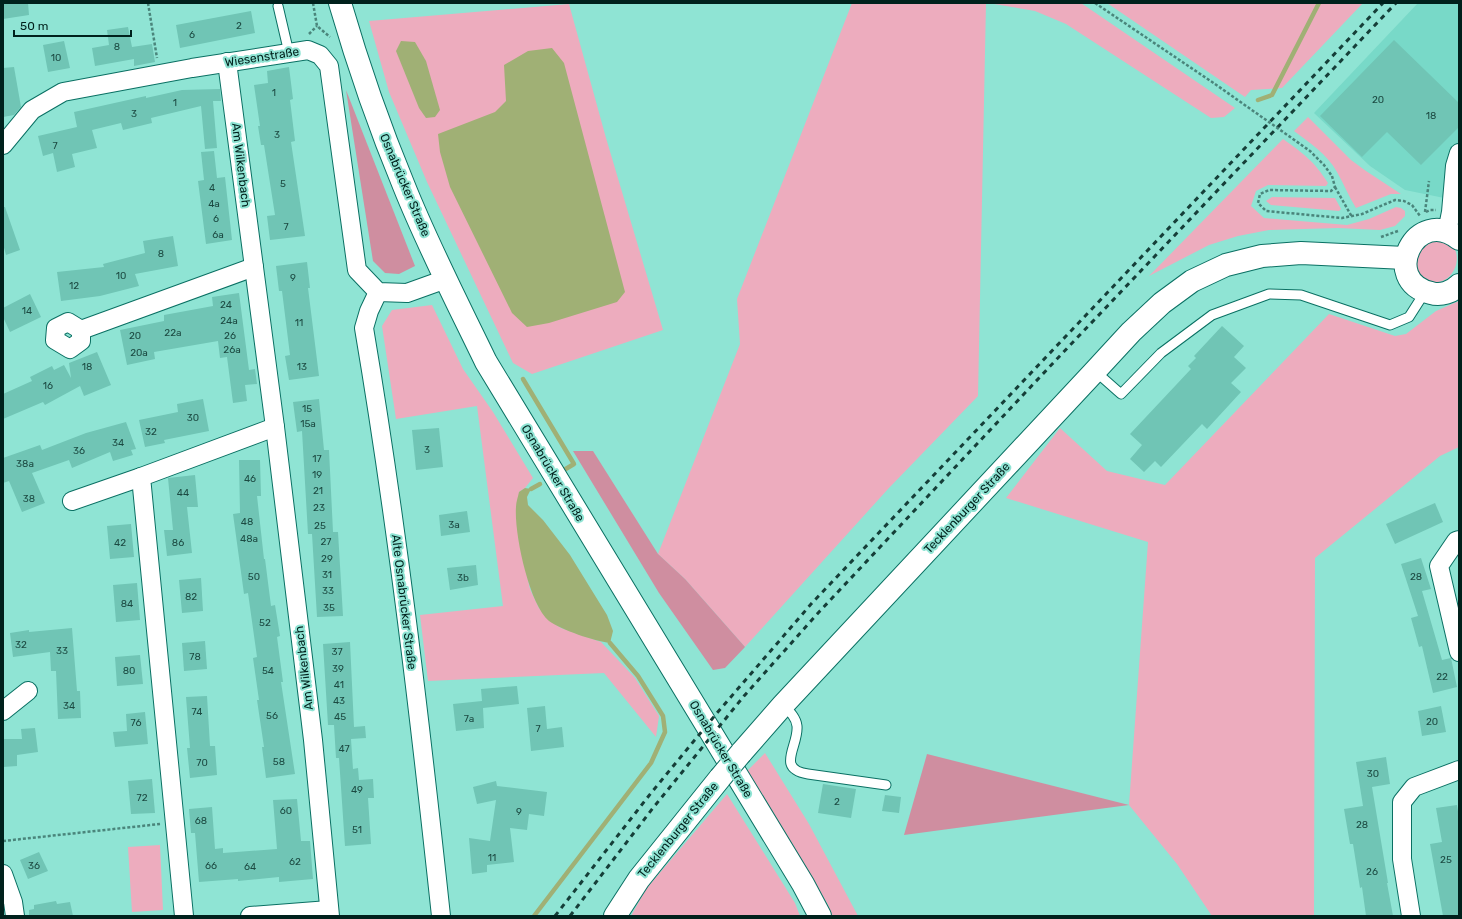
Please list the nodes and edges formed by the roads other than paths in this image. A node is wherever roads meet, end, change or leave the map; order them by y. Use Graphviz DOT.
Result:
graph roads {
  1 [pos="340,3"];
  2 [pos="278,6"];
  3 [pos="289,53"];
  4 [pos="227,62"];
  5 [pos="3,145"];
  6 [pos="1459,152"];
  7 [pos="1453,236"];
  8 [pos="1405,258"];
  9 [pos="254,267"];
  10 [pos="446,279"];
  11 [pos="1459,285"];
  12 [pos="378,292"];
  13 [pos="1425,292"];
  14 [pos="81,330"];
  15 [pos="1095,371"];
  16 [pos="275,427"];
  17 [pos="142,477"];
  18 [pos="72,501"];
  19 [pos="1459,540"];
  20 [pos="1459,652"];
  21 [pos="28,691"];
  22 [pos="783,705"];
  23 [pos="3,711"];
  24 [pos="1459,770"];
  25 [pos="886,785"];
  26 [pos="3,874"];
  27 [pos="329,913"];
  28 [pos="15,916"];
  29 [pos="184,916"];
  30 [pos="250,916"];
  31 [pos="441,916"];
  32 [pos="615,916"];
  33 [pos="820,916"];
  34 [pos="1411,916"];
  1 -- 10 [label="street, Osnabrücker Straße"];
  2 -- 3 [label="lane"];
  3 -- 4 [label="street, Wiesenstraße"];
  3 -- 12 [label="street, Wiesenstraße"];
  4 -- 5 [label="street, Wiesenstraße"];
  4 -- 9 [label="street, Am Wilkenbach"];
  6 -- 7 [label="street"];
  7 -- 8 [label="street"];
  8 -- 13 [label="street"];
  8 -- 15 [label="street, Tecklenburger Straße"];
  9 -- 14 [label="street"];
  9 -- 16 [label="street, Am Wilkenbach"];
  10 -- 12 [label="street"];
  10 -- 33 [label="street, Osnabrücker Straße"];
  11 -- 13 [label="street"];
  12 -- 31 [label="street, Alte Osnabrücker Straße"];
  13 -- 15 [label="lane"];
  15 -- 22 [label="street, Tecklenburger Straße"];
  16 -- 17 [label="street"];
  16 -- 27 [label="street, Am Wilkenbach"];
  17 -- 18 [label="street"];
  17 -- 29 [label="street"];
  19 -- 20 [label="street"];
  21 -- 23 [label="street"];
  22 -- 25 [label="lane"];
  22 -- 32 [label="street, Tecklenburger Straße, bridge"];
  24 -- 34 [label="street"];
  26 -- 28 [label="street"];
  27 -- 30 [label="street, Am Wilkenbach"];
}
